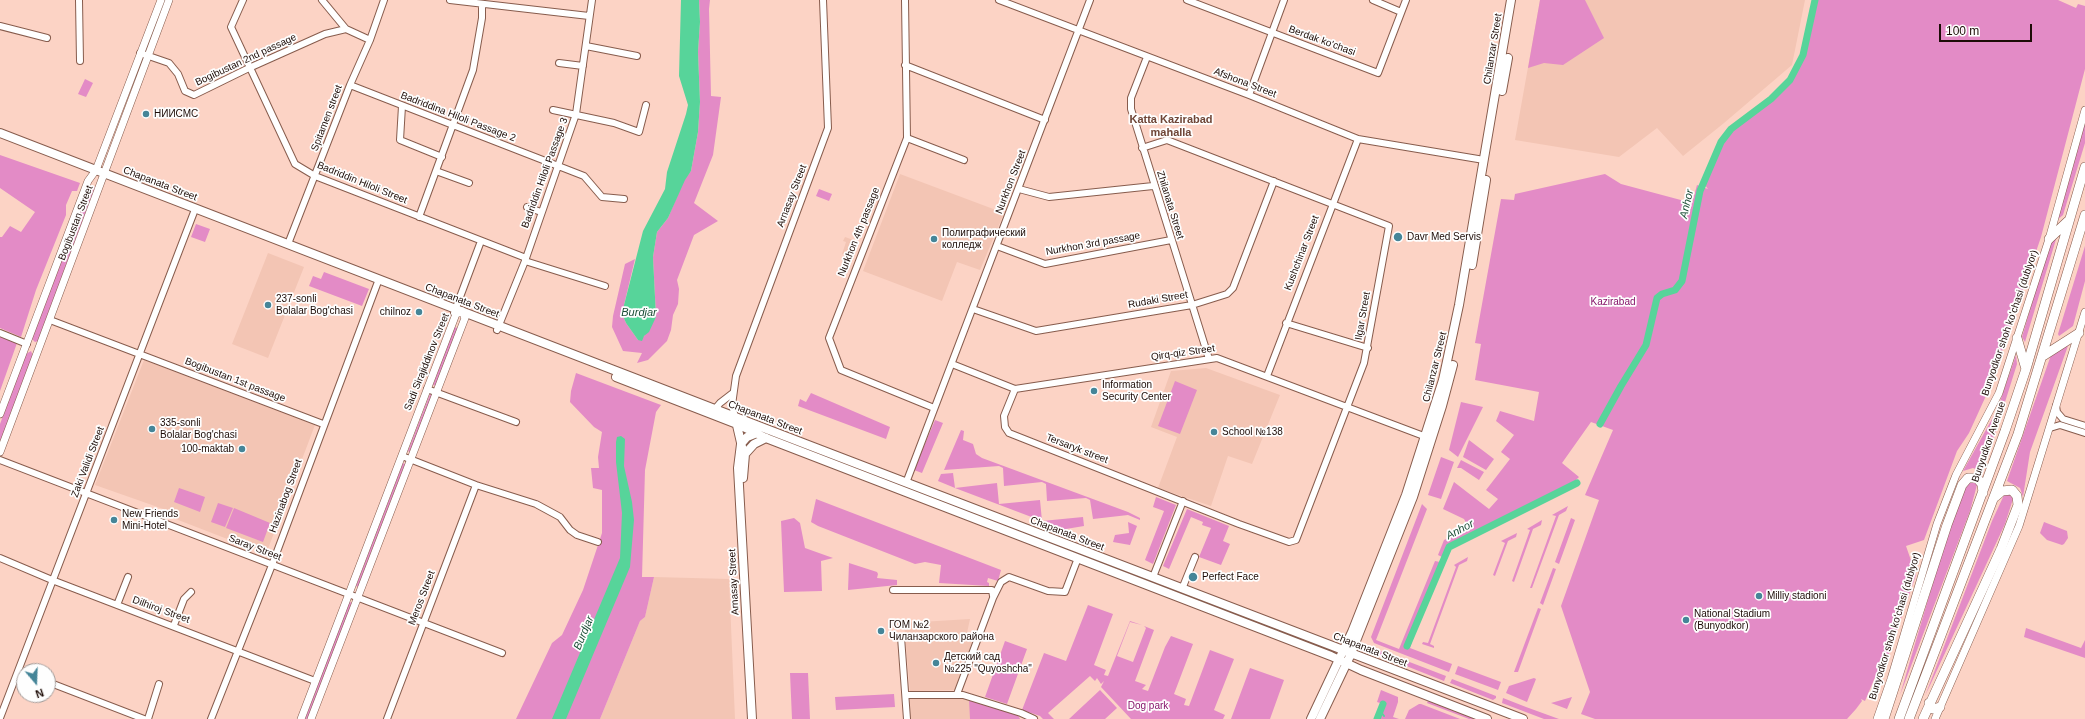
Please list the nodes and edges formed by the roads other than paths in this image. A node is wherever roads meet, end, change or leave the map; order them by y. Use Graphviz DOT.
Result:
graph roads {
  1 [pos="79,0"];
  2 [pos="161,0"];
  3 [pos="169,0"];
  4 [pos="244,0"];
  5 [pos="322,0"];
  6 [pos="384,0"];
  7 [pos="450,0"];
  8 [pos="519,0"];
  9 [pos="592,0"];
  10 [pos="823,0"];
  11 [pos="905,0"];
  12 [pos="998,0"];
  13 [pos="1090,0"];
  14 [pos="1187,0"];
  15 [pos="1284,0"];
  16 [pos="1373,0"];
  17 [pos="1406,0"];
  18 [pos="1511,0"];
  19 [pos="1516,0"];
  20 [pos="482,4"];
  21 [pos="518,7"];
  22 [pos="1401,12"];
  23 [pos="589,16"];
  24 [pos="0,26"];
  25 [pos="346,29"];
  26 [pos="1079,30"];
  27 [pos="1272,34"];
  28 [pos="47,38"];
  29 [pos="370,40"];
  30 [pos="586,46"];
  31 [pos="140,53"];
  32 [pos="148,56"];
  33 [pos="637,56"];
  34 [pos="1147,57"];
  35 [pos="80,61"];
  36 [pos="559,63"];
  37 [pos="905,65"];
  38 [pos="583,66"];
  39 [pos="249,68"];
  40 [pos="350,85"];
  41 [pos="1249,95"];
  42 [pos="646,105"];
  43 [pos="402,106"];
  44 [pos="553,110"];
  45 [pos="2085,110"];
  46 [pos="576,114"];
  47 [pos="1045,120"];
  48 [pos="453,126"];
  49 [pos="0,133"];
  50 [pos="0,137"];
  51 [pos="907,138"];
  52 [pos="1358,139"];
  53 [pos="1142,148"];
  54 [pos="442,157"];
  55 [pos="964,160"];
  56 [pos="1487,161"];
  57 [pos="559,167"];
  58 [pos="2085,167"];
  59 [pos="436,171"];
  60 [pos="99,173"];
  61 [pos="315,176"];
  62 [pos="1274,180"];
  63 [pos="469,183"];
  64 [pos="1153,186"];
  65 [pos="1019,189"];
  66 [pos="624,199"];
  67 [pos="1332,203"];
  68 [pos="526,207"];
  69 [pos="194,212"];
  70 [pos="541,212"];
  71 [pos="419,217"];
  72 [pos="2084,220"];
  73 [pos="2068,221"];
  74 [pos="2049,238"];
  75 [pos="1170,240"];
  76 [pos="481,241"];
  77 [pos="287,246"];
  78 [pos="997,246"];
  79 [pos="525,259"];
  80 [pos="378,281"];
  81 [pos="605,286"];
  82 [pos="1192,305"];
  83 [pos="973,309"];
  84 [pos="2085,312"];
  85 [pos="458,313"];
  86 [pos="50,320"];
  87 [pos="1286,323"];
  88 [pos="498,328"];
  89 [pos="2079,332"];
  90 [pos="0,333"];
  91 [pos="2017,338"];
  92 [pos="27,344"];
  93 [pos="1368,348"];
  94 [pos="39,349"];
  95 [pos="140,355"];
  96 [pos="2043,356"];
  97 [pos="1209,359"];
  98 [pos="952,364"];
  99 [pos="2026,369"];
  100 [pos="1267,376"];
  101 [pos="639,383"];
  102 [pos="427,388"];
  103 [pos="1015,389"];
  104 [pos="436,392"];
  105 [pos="733,393"];
  106 [pos="2056,406"];
  107 [pos="1348,407"];
  108 [pos="934,408"];
  109 [pos="715,409"];
  110 [pos="0,414"];
  111 [pos="2063,419"];
  112 [pos="736,421"];
  113 [pos="516,422"];
  114 [pos="323,424"];
  115 [pos="2060,425"];
  116 [pos="2085,426"];
  117 [pos="2050,428"];
  118 [pos="769,430"];
  119 [pos="2085,433"];
  120 [pos="755,434"];
  121 [pos="766,438"];
  122 [pos="1429,438"];
  123 [pos="741,444"];
  124 [pos="0,452"];
  125 [pos="402,456"];
  126 [pos="744,457"];
  127 [pos="411,459"];
  128 [pos="0,460"];
  129 [pos="906,483"];
  130 [pos="476,485"];
  131 [pos="903,491"];
  132 [pos="1983,493"];
  133 [pos="87,494"];
  134 [pos="1995,497"];
  135 [pos="1183,501"];
  136 [pos="598,542"];
  137 [pos="1081,550"];
  138 [pos="1195,557"];
  139 [pos="0,558"];
  140 [pos="1078,558"];
  141 [pos="272,565"];
  142 [pos="128,577"];
  143 [pos="1153,577"];
  144 [pos="52,580"];
  145 [pos="1149,586"];
  146 [pos="995,589"];
  147 [pos="1182,589"];
  148 [pos="893,590"];
  149 [pos="191,592"];
  150 [pos="348,594"];
  151 [pos="1179,597"];
  152 [pos="358,598"];
  153 [pos="117,605"];
  154 [pos="423,623"];
  155 [pos="174,625"];
  156 [pos="1939,627"];
  157 [pos="901,637"];
  158 [pos="238,651"];
  159 [pos="1347,652"];
  160 [pos="502,653"];
  161 [pos="1343,661"];
  162 [pos="24,663"];
  163 [pos="752,670"];
  164 [pos="315,681"];
  165 [pos="16,683"];
  166 [pos="159,684"];
  167 [pos="56,685"];
  168 [pos="1435,685"];
  169 [pos="906,694"];
  170 [pos="957,694"];
  171 [pos="1431,697"];
  172 [pos="1929,703"];
  173 [pos="1940,707"];
  174 [pos="0,718"];
  175 [pos="144,719"];
  176 [pos="148,719"];
  177 [pos="211,719"];
  178 [pos="301,719"];
  179 [pos="311,719"];
  180 [pos="387,719"];
  181 [pos="752,719"];
  182 [pos="757,719"];
  183 [pos="907,719"];
  184 [pos="1034,719"];
  185 [pos="1311,719"];
  186 [pos="1320,719"];
  187 [pos="1487,719"];
  188 [pos="1523,719"];
  189 [pos="1877,719"];
  190 [pos="1884,719"];
  191 [pos="1899,719"];
  192 [pos="1909,719"];
  193 [pos="1923,719"];
  194 [pos="1935,719"];
  1 -- 35 [label="street"];
  2 -- 31 [label="street, Bogibustan Street"];
  3 -- 32 [label="street, Bogibustan Street"];
  4 -- 39 [label="street, Badriddin Hiloli Street"];
  5 -- 25 [label="street"];
  6 -- 29 [label="street, Spitamen street"];
  7 -- 20 [label="street"];
  8 -- 21 [label="street"];
  9 -- 23 [label="street, Badriddin Hiloli Passage 3"];
  10 -- 105 [label="street, Arnasay Street"];
  11 -- 37 [label="street, Nurkhon 4th passage"];
  12 -- 26 [label="street, Afshona Street"];
  13 -- 26 [label="street, Nurkhon Street"];
  14 -- 27 [label="street, Berdak ko'chasi"];
  15 -- 27 [label="street"];
  16 -- 22 [label="street"];
  17 -- 22 [label="street, Berdak ko'chasi"];
  18 -- 56 [label="main road, Chilanzar Street"];
  19 -- 56 [label="main road, Chilanzar Street"];
  20 -- 21 [label="street"];
  20 -- 48 [label="street"];
  21 -- 23 [label="street"];
  22 -- 27 [label="street, Berdak ko'chasi"];
  23 -- 30 [label="street, Badriddin Hiloli Passage 3"];
  24 -- 28 [label="street"];
  25 -- 29 [label="street"];
  25 -- 39 [label="street, Bogibustan 2nd passage"];
  26 -- 34 [label="street, Afshona Street"];
  26 -- 47 [label="street, Nurkhon Street"];
  27 -- 41 [label="street"];
  29 -- 40 [label="street, Spitamen street"];
  30 -- 33 [label="street"];
  30 -- 38 [label="street, Badriddin Hiloli Passage 3"];
  31 -- 32 [label="street"];
  31 -- 60 [label="street, Bogibustan Street"];
  32 -- 39 [label="street, Bogibustan 2nd passage"];
  32 -- 60 [label="street, Bogibustan Street"];
  34 -- 41 [label="street, Afshona Street"];
  34 -- 53 [label="street, Zhilаnata Street"];
  36 -- 38 [label="street"];
  37 -- 47 [label="street"];
  37 -- 51 [label="street, Nurkhon 4th passage"];
  38 -- 46 [label="street, Badriddin Hiloli Passage 3"];
  39 -- 61 [label="street, Badriddin Hiloli Street"];
  40 -- 43 [label="street, Badriddina Hiloli Passage 2"];
  40 -- 61 [label="street, Spitamen street"];
  41 -- 52 [label="street, Afshona Street"];
  42 -- 46 [label="street"];
  43 -- 48 [label="street, Badriddina Hiloli Passage 2"];
  43 -- 54 [label="street"];
  44 -- 46 [label="street"];
  45 -- 74 [label="street, Bunyodkor shoh koʻchasi (dublyor)"];
  46 -- 57 [label="street, Badriddin Hiloli Passage 3"];
  47 -- 65 [label="street, Nurkhon Street"];
  48 -- 54 [label="street"];
  48 -- 57 [label="street, Badriddina Hiloli Passage 2"];
  49 -- 60 [label="main road, Chapanata Street"];
  50 -- 60 [label="main road, Chapanata Street"];
  51 -- 55 [label="street"];
  51 -- 108 [label="street, Nurkhon 4th passage"];
  52 -- 56 [label="street, Afshona Street"];
  52 -- 67 [label="street, Kushchinar Street"];
  53 -- 62 [label="street, Ilgar Street"];
  53 -- 64 [label="street, Zhilаnata Street"];
  54 -- 59 [label="street"];
  56 -- 122 [label="main road, Chilanzar Street"];
  57 -- 66 [label="street, Badriddina Hiloli Passage 2"];
  57 -- 70 [label="street, Badriddin Hiloli Passage 3"];
  58 -- 73 [label="main road, Bunyudkor Avenue"];
  59 -- 63 [label="street"];
  59 -- 71 [label="street"];
  60 -- 69 [label="main road, Chapanata Street"];
  60 -- 77 [label="main road, Chapanata Street"];
  60 -- 86 [label="street, Bogibustan Street"];
  60 -- 92 [label="street, Bogibustan Street"];
  61 -- 71 [label="street, Badriddin Hiloli Street"];
  61 -- 77 [label="street, Spitamen street"];
  62 -- 67 [label="street, Ilgar Street"];
  62 -- 82 [label="street, Rudaki Street"];
  64 -- 65 [label="street"];
  64 -- 75 [label="street, Zhilаnata Street"];
  65 -- 78 [label="street, Nurkhon Street"];
  67 -- 87 [label="street, Kushchinar Street"];
  67 -- 93 [label="street, Ilgar Street"];
  68 -- 70 [label="street"];
  69 -- 77 [label="main road, Chapanata Street"];
  69 -- 95 [label="street, Zaki Validi Street"];
  70 -- 79 [label="street, Badriddin Hiloli Passage 3"];
  71 -- 76 [label="street, Badriddin Hiloli Street"];
  72 -- 96 [label="main road, Bunyudkor Avenue"];
  73 -- 74 [label="main road"];
  73 -- 99 [label="main road, Bunyudkor Avenue"];
  74 -- 91 [label="street, Bunyodkor shoh koʻchasi (dublyor)"];
  75 -- 78 [label="street, Nurkhon 3rd passage"];
  75 -- 82 [label="street, Zhilаnata Street"];
  76 -- 79 [label="street, Badriddin Hiloli Street"];
  76 -- 85 [label="street"];
  77 -- 80 [label="main road, Chapanata Street"];
  78 -- 83 [label="street, Nurkhon Street"];
  79 -- 81 [label="street, Badriddin Hiloli Street"];
  79 -- 88 [label="street, Badriddin Hiloli Passage 3"];
  80 -- 85 [label="main road, Chapanata Street"];
  80 -- 114 [label="street, Hazinabog Street"];
  82 -- 83 [label="street, Rudaki Street"];
  82 -- 97 [label="street, Zhilаnata Street"];
  83 -- 98 [label="street, Nurkhon Street"];
  84 -- 89 [label="street"];
  85 -- 88 [label="main road, Chapanata Street"];
  85 -- 102 [label="street, Sadi Sirajiddinov Street"];
  85 -- 104 [label="street, Sadi Sirajiddinov Street"];
  86 -- 94 [label="street, Bogibustan Street"];
  86 -- 95 [label="street, Bogibustan 1st passage"];
  87 -- 93 [label="street"];
  87 -- 100 [label="street, Kushchinar Street"];
  88 -- 101 [label="main road, Chapanata Street"];
  89 -- 96 [label="main road"];
  89 -- 106 [label="street"];
  90 -- 92 [label="street"];
  91 -- 99 [label="main road"];
  91 -- 189 [label="street, Bunyodkor shoh koʻchasi (dublyor)"];
  92 -- 94 [label="street"];
  92 -- 110 [label="street, Bogibustan Street"];
  93 -- 107 [label="street, Ilgar Street"];
  94 -- 124 [label="street, Bogibustan Street"];
  95 -- 114 [label="street, Bogibustan 1st passage"];
  95 -- 133 [label="street, Zaki Validi Street"];
  96 -- 134 [label="main road, Bunyudkor Avenue"];
  97 -- 100 [label="street, Qirq-qiz Street"];
  97 -- 103 [label="street, Qirq-qiz Street"];
  98 -- 103 [label="street"];
  98 -- 108 [label="street, Nurkhon Street"];
  99 -- 132 [label="main road, Bunyudkor Avenue"];
  100 -- 107 [label="street, Qirq-qiz Street"];
  101 -- 109 [label="main road, Chapanata Street"];
  101 -- 112 [label="main road, Chapanata Street"];
  102 -- 104 [label="street"];
  102 -- 125 [label="street, Sadi Sirajiddinov Street"];
  103 -- 135 [label="street, Tersaryk street"];
  104 -- 113 [label="street"];
  104 -- 127 [label="street, Sadi Sirajiddinov Street"];
  105 -- 109 [label="street"];
  105 -- 112 [label="street, Arnasay Street"];
  106 -- 111 [label="street"];
  106 -- 117 [label="street"];
  107 -- 122 [label="street, Qirq-qiz Street"];
  107 -- 135 [label="street, Ilgar Street"];
  108 -- 129 [label="street, Nurkhon Street"];
  109 -- 112 [label="main road, Chapanata Street"];
  111 -- 115 [label="street"];
  111 -- 116 [label="street"];
  112 -- 118 [label="main road, Chapanata Street"];
  112 -- 120 [label="main road, Chapanata Street"];
  112 -- 123 [label="main road, Arnasay Street"];
  114 -- 141 [label="street, Hazinabog Street"];
  115 -- 117 [label="street"];
  115 -- 119 [label="street"];
  117 -- 173 [label="street"];
  118 -- 120 [label="main road"];
  118 -- 129 [label="main road, Chapanata Street"];
  120 -- 121 [label="main road, Chapanata Street"];
  120 -- 123 [label="main road"];
  121 -- 126 [label="main road"];
  121 -- 131 [label="main road, Chapanata Street"];
  122 -- 159 [label="main road, Chilanzar Street"];
  123 -- 126 [label="main road, Arnasay Street"];
  123 -- 163 [label="main road, Arnasay Street"];
  125 -- 127 [label="street"];
  125 -- 150 [label="street, Sadi Sirajiddinov Street"];
  126 -- 163 [label="main road, Arnasay Street"];
  127 -- 130 [label="street"];
  127 -- 152 [label="street, Sadi Sirajiddinov Street"];
  128 -- 133 [label="street, Saray Street"];
  129 -- 131 [label="main road"];
  129 -- 137 [label="main road, Chapanata Street"];
  130 -- 136 [label="street"];
  130 -- 154 [label="street, Meros Street"];
  131 -- 140 [label="main road, Chapanata Street"];
  132 -- 156 [label="main road, Bunyudkor Avenue"];
  132 -- 190 [label="main road"];
  133 -- 141 [label="street, Saray Street"];
  133 -- 144 [label="street, Zaki Validi Street"];
  134 -- 156 [label="main road, Bunyudkor Avenue"];
  134 -- 172 [label="main road"];
  135 -- 143 [label="street"];
  137 -- 140 [label="main road"];
  137 -- 143 [label="main road, Chapanata Street"];
  138 -- 147 [label="street"];
  139 -- 144 [label="street, Dilhiroj Street"];
  140 -- 145 [label="main road, Chapanata Street"];
  140 -- 146 [label="street"];
  141 -- 150 [label="street, Saray Street"];
  141 -- 158 [label="street, Hazinabog Street"];
  142 -- 153 [label="street"];
  143 -- 145 [label="main road"];
  143 -- 147 [label="main road, Chapanata Street"];
  144 -- 153 [label="street, Dilhiroj Street"];
  144 -- 162 [label="street, Zaki Validi Street"];
  145 -- 151 [label="main road, Chapanata Street"];
  146 -- 148 [label="street"];
  146 -- 170 [label="street"];
  147 -- 151 [label="main road"];
  147 -- 159 [label="main road, Chapanata Street"];
  149 -- 155 [label="street"];
  150 -- 152 [label="street, Saray Street"];
  150 -- 164 [label="street, Sadi Sirajiddinov Street"];
  151 -- 161 [label="main road, Chapanata Street"];
  152 -- 154 [label="street, Saray Street"];
  152 -- 179 [label="street, Sadi Sirajiddinov Street"];
  153 -- 155 [label="street, Dilhiroj Street"];
  154 -- 160 [label="street, Saray Street"];
  154 -- 180 [label="street, Meros Street"];
  155 -- 158 [label="street, Dilhiroj Street"];
  156 -- 191 [label="main road, Bunyudkor Avenue"];
  156 -- 192 [label="main road, Bunyudkor Avenue"];
  157 -- 169 [label="street"];
  158 -- 164 [label="street, Dilhiroj Street"];
  158 -- 177 [label="street, Hazinabog Street"];
  159 -- 161 [label="main road, Chilanzar Street"];
  159 -- 168 [label="main road, Chapanata Street"];
  161 -- 171 [label="main road, Chapanata Street"];
  161 -- 185 [label="main road, Chilanzar Street"];
  161 -- 186 [label="main road, Chilanzar Street"];
  163 -- 181 [label="main road, Arnasay Street"];
  163 -- 182 [label="main road, Arnasay Street"];
  164 -- 178 [label="street, Sadi Sirajiddinov Street"];
  165 -- 174 [label="street, Zaki Validi Street"];
  166 -- 176 [label="street"];
  167 -- 175 [label="street"];
  168 -- 171 [label="main road"];
  168 -- 188 [label="main road, Chapanata Street"];
  169 -- 170 [label="street"];
  169 -- 183 [label="street"];
  170 -- 184 [label="street"];
  171 -- 187 [label="main road, Chapanata Street"];
  172 -- 173 [label="main road"];
  172 -- 193 [label="main road"];
  173 -- 194 [label="street"];
}
